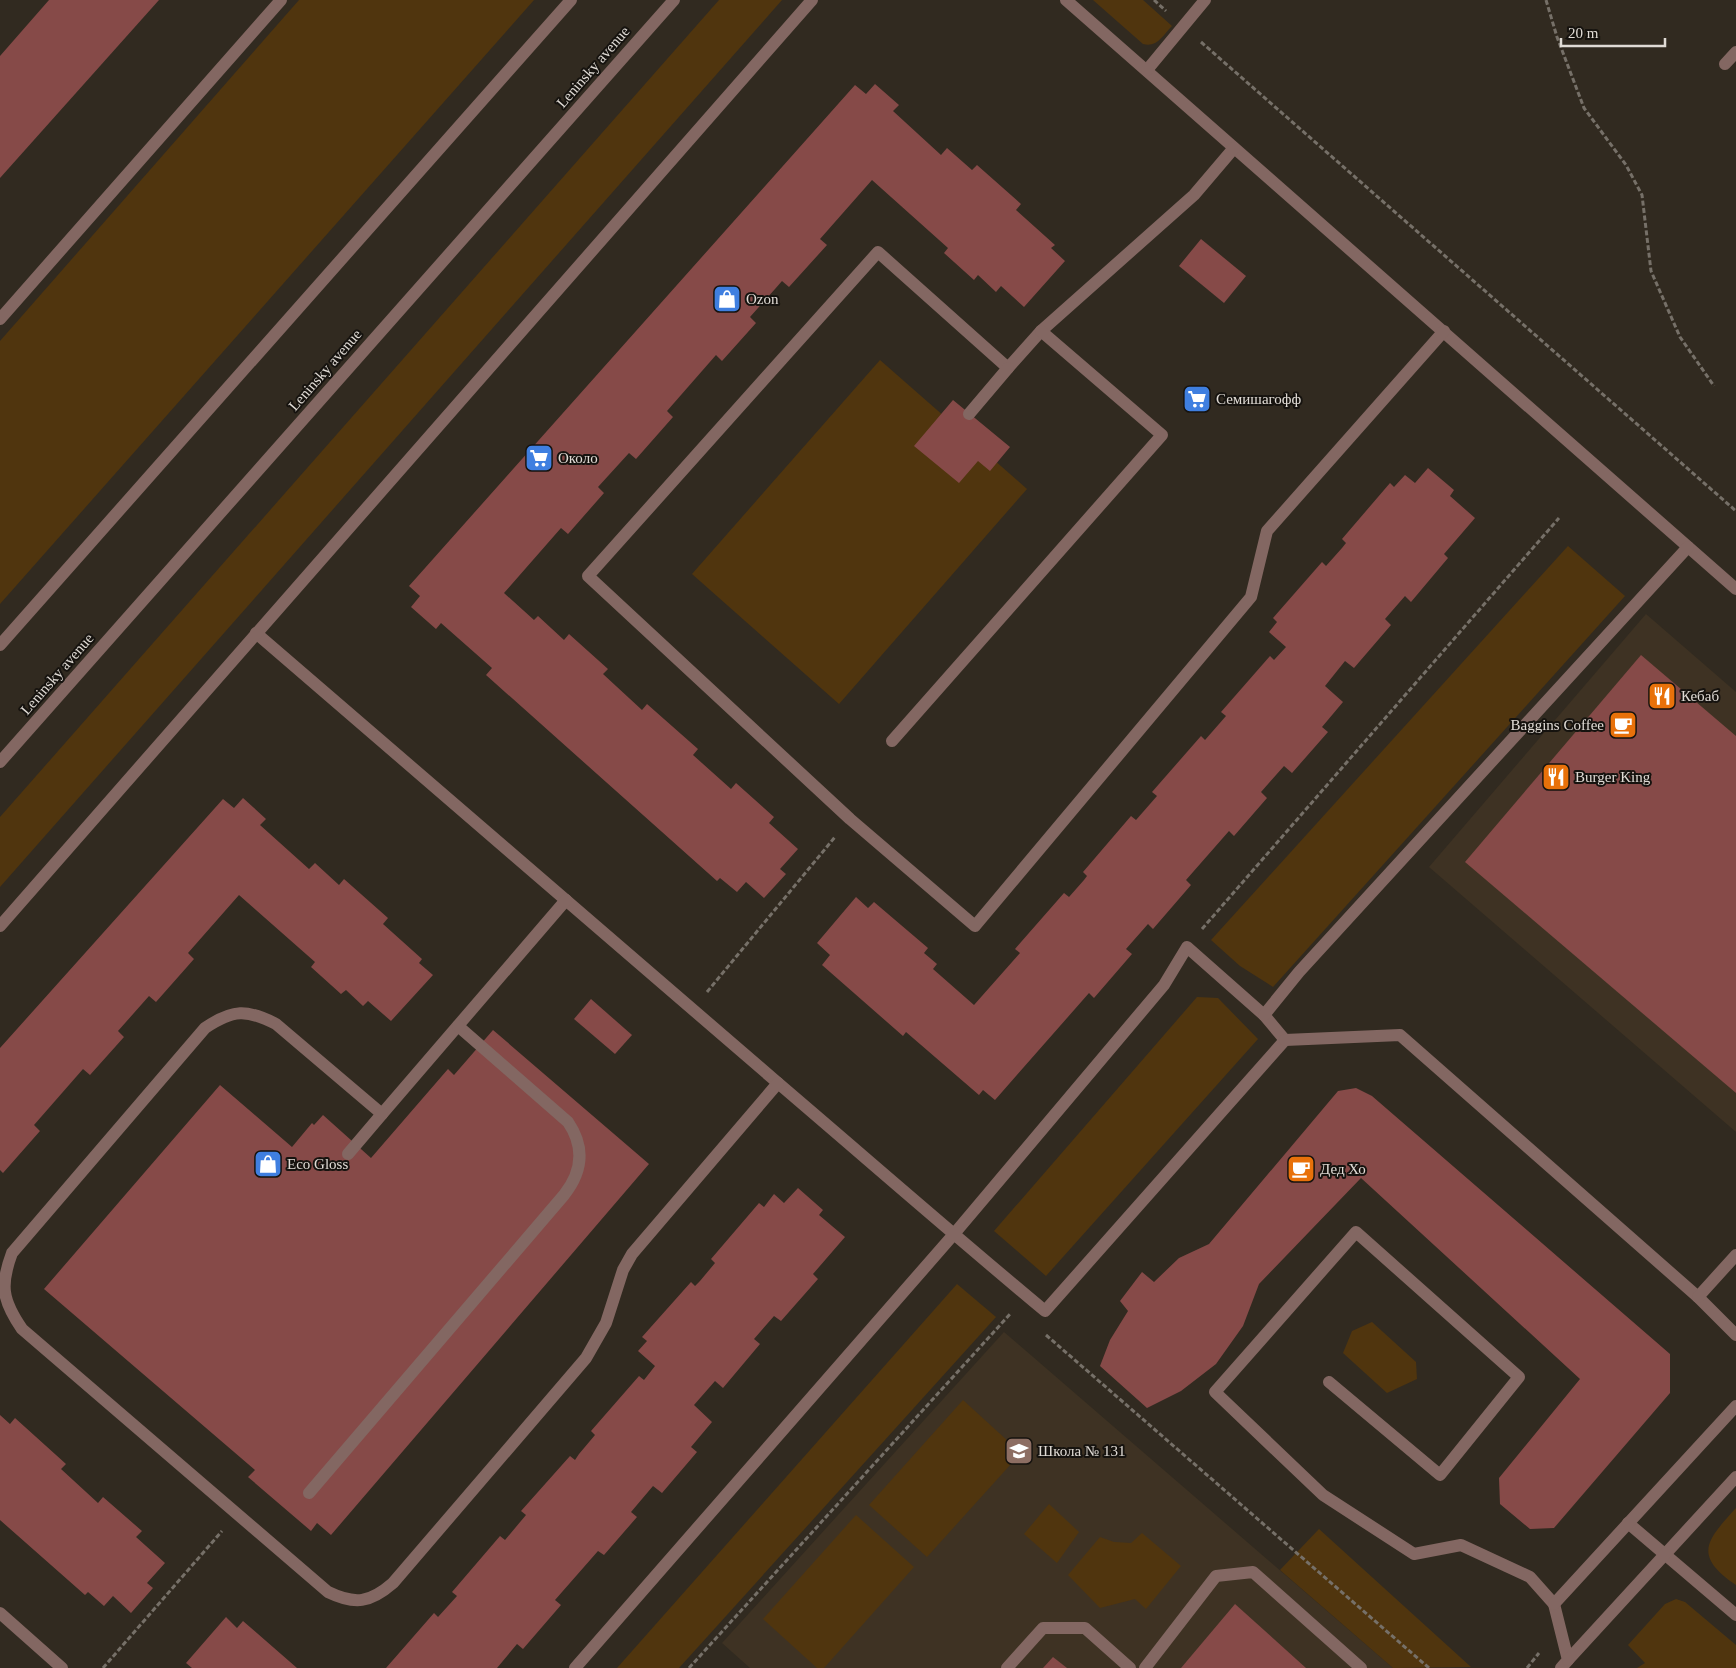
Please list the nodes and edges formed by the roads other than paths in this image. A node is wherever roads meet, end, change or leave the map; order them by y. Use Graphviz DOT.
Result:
graph roads {
  1 [pos="281,0"];
  2 [pos="571,0"];
  3 [pos="674,0"];
  4 [pos="812,0"];
  5 [pos="1066,0"];
  6 [pos="1204,0"];
  7 [pos="1736,52"];
  8 [pos="1725,64"];
  9 [pos="1147,70"];
  10 [pos="1234,148"];
  11 [pos="0,319"];
  12 [pos="1040,331"];
  13 [pos="1444,332"];
  14 [pos="1008,368"];
  15 [pos="969,414"];
  16 [pos="1688,547"];
  17 [pos="1736,589"];
  18 [pos="256,633"];
  19 [pos="0,645"];
  20 [pos="892,740"];
  21 [pos="0,762"];
  22 [pos="566,900"];
  23 [pos="0,926"];
  24 [pos="1264,1015"];
  25 [pos="458,1026"];
  26 [pos="1285,1040"];
  27 [pos="778,1083"];
  28 [pos="382,1114"];
  29 [pos="348,1154"];
  30 [pos="954,1234"];
  31 [pos="1736,1255"];
  32 [pos="1698,1297"];
  33 [pos="1736,1335"];
  34 [pos="1329,1382"];
  35 [pos="1736,1406"];
  36 [pos="1736,1477"];
  37 [pos="309,1492"];
  38 [pos="1628,1523"];
  39 [pos="1665,1554"];
  40 [pos="1554,1604"];
  41 [pos="0,1613"];
  42 [pos="1736,1615"];
  43 [pos="1565,1664"];
  44 [pos="62,1668"];
  45 [pos="575,1668"];
  46 [pos="1007,1668"];
  47 [pos="1130,1668"];
  48 [pos="1145,1668"];
  49 [pos="1361,1668"];
  1 -- 11 [label="street"];
  2 -- 19 [label="street"];
  3 -- 21 [label="street, Leninsky avenue"];
  4 -- 18 [label="street"];
  5 -- 9 [label="street"];
  6 -- 9 [label="street"];
  7 -- 8 [label="street"];
  9 -- 10 [label="street"];
  10 -- 12 [label="street"];
  10 -- 13 [label="street"];
  12 -- 14 [label="street"];
  12 -- 20 [label="street"];
  13 -- 14 [label="street"];
  13 -- 16 [label="street"];
  14 -- 15 [label="street"];
  16 -- 17 [label="street"];
  16 -- 24 [label="street"];
  18 -- 22 [label="street"];
  18 -- 23 [label="street"];
  22 -- 25 [label="street"];
  22 -- 27 [label="street"];
  24 -- 26 [label="street"];
  24 -- 30 [label="street"];
  25 -- 28 [label="street"];
  25 -- 37 [label="street"];
  26 -- 30 [label="street"];
  26 -- 32 [label="street"];
  27 -- 28 [label="street"];
  27 -- 30 [label="street"];
  28 -- 29 [label="street"];
  30 -- 45 [label="street"];
  31 -- 32 [label="street"];
  32 -- 33 [label="street"];
  34 -- 40 [label="street"];
  35 -- 38 [label="street"];
  36 -- 39 [label="street"];
  38 -- 39 [label="street"];
  38 -- 40 [label="street"];
  39 -- 42 [label="street"];
  39 -- 43 [label="street"];
  40 -- 43 [label="street"];
  41 -- 44 [label="street"];
  46 -- 47 [label="street"];
  48 -- 49 [label="street"];
}
